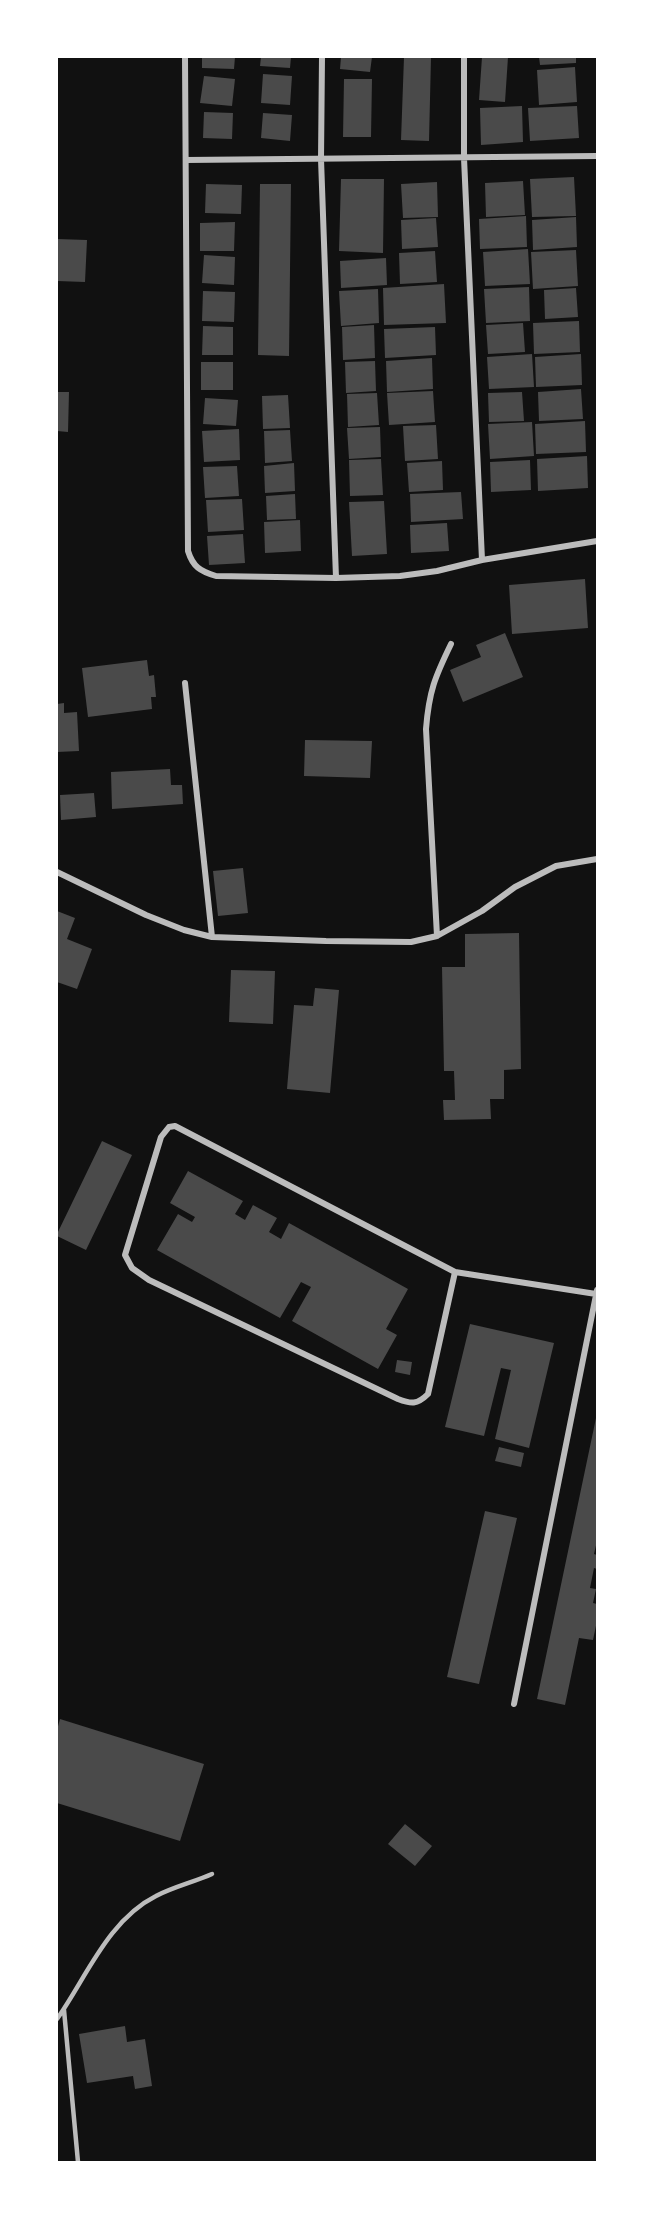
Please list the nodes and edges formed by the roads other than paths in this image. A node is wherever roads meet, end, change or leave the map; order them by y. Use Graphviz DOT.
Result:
graph roads {
  1 [pos="184,57"];
  2 [pos="322,57"];
  3 [pos="464,57"];
  4 [pos="597,156"];
  5 [pos="464,158"];
  6 [pos="321,159"];
  7 [pos="186,160"];
  8 [pos="597,542"];
  9 [pos="482,560"];
  10 [pos="336,578"];
  11 [pos="451,644"];
  12 [pos="185,682"];
  13 [pos="597,859"];
  14 [pos="57,872"];
  15 [pos="437,936"];
  16 [pos="212,937"];
  17 [pos="455,1272"];
  18 [pos="597,1292"];
  19 [pos="514,1704"];
  20 [pos="212,1874"];
  21 [pos="63,2010"];
  22 [pos="57,2019"];
  23 [pos="78,2162"];
  1 -- 7 [label="street"];
  2 -- 6 [label="street"];
  3 -- 5 [label="street"];
  4 -- 5 [label="street"];
  5 -- 6 [label="street"];
  5 -- 9 [label="street"];
  6 -- 7 [label="street"];
  6 -- 10 [label="street"];
  7 -- 10 [label="street"];
  8 -- 9 [label="street"];
  9 -- 10 [label="street"];
  11 -- 15 [label="street"];
  12 -- 16 [label="street"];
  13 -- 15 [label="street"];
  14 -- 16 [label="street"];
  15 -- 16 [label="street"];
  17 -- 17 [label="street"];
  17 -- 18 [label="street"];
  18 -- 19 [label="street"];
  20 -- 21 [label="lane"];
  21 -- 22 [label="lane"];
  21 -- 23 [label="lane"];
}
